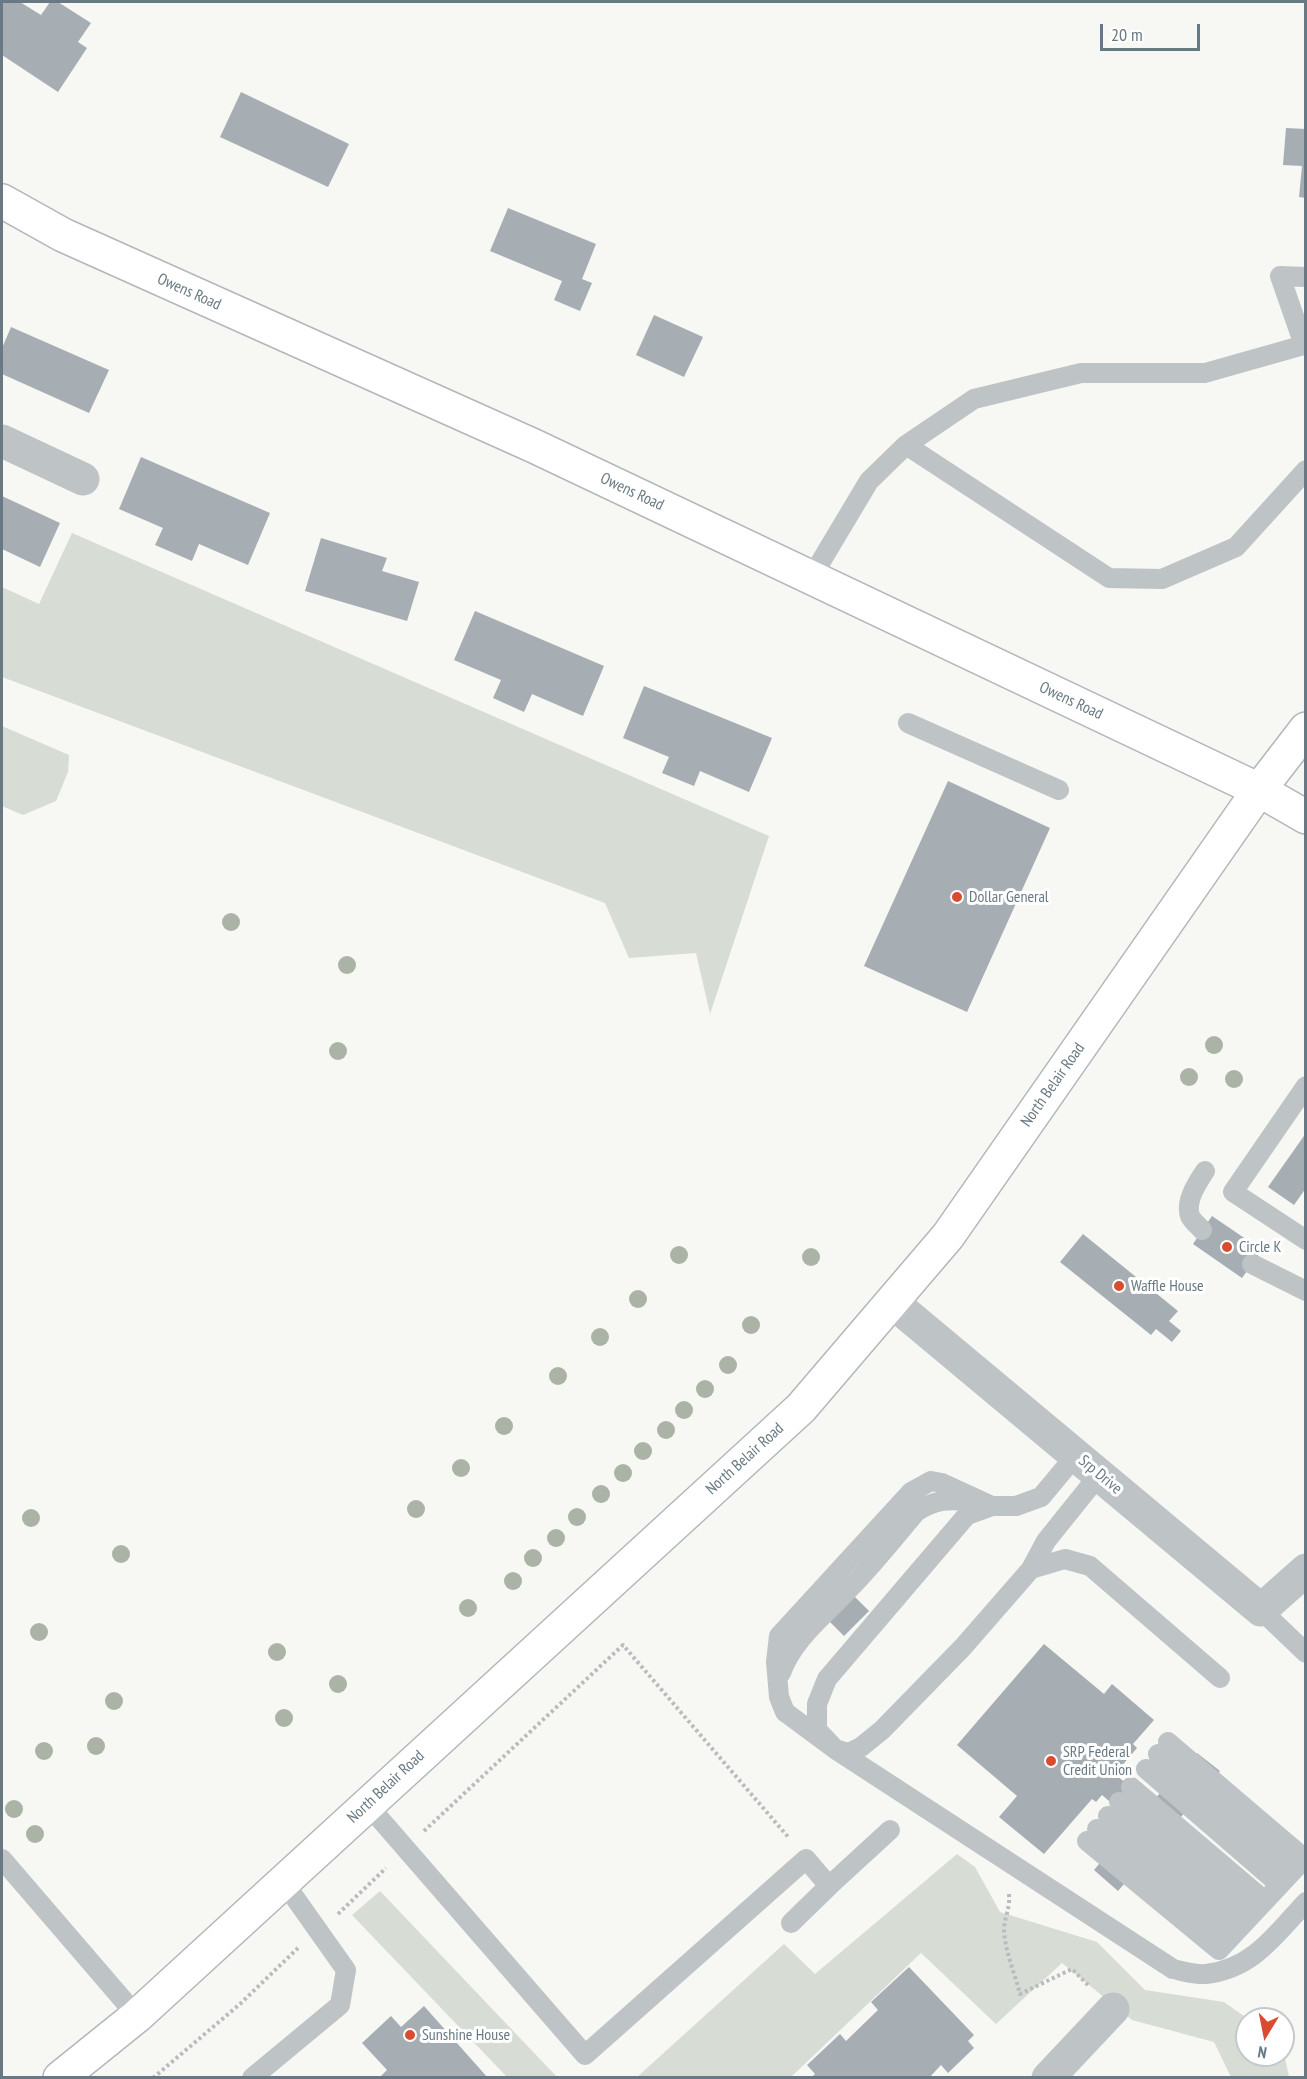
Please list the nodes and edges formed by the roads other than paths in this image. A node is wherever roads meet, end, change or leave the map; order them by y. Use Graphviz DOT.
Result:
graph roads {
  1 [pos="2,201"];
  2 [pos="1305,277"];
  3 [pos="1305,347"];
  4 [pos="2,441"];
  5 [pos="906,445"];
  6 [pos="1305,471"];
  7 [pos="83,479"];
  8 [pos="811,578"];
  9 [pos="908,723"];
  10 [pos="1305,729"];
  11 [pos="1059,790"];
  12 [pos="1259,790"];
  13 [pos="1305,817"];
  14 [pos="1305,1086"];
  15 [pos="1205,1171"];
  16 [pos="1202,1230"];
  17 [pos="1305,1240"];
  18 [pos="1252,1264"];
  19 [pos="1305,1291"];
  20 [pos="892,1302"];
  21 [pos="1088,1465"];
  22 [pos="992,1506"];
  23 [pos="1031,1569"];
  24 [pos="1305,1570"];
  25 [pos="1261,1610"];
  26 [pos="1305,1653"];
  27 [pos="1220,1678"];
  28 [pos="835,1749"];
  29 [pos="367,1804"];
  30 [pos="890,1830"];
  31 [pos="2,1859"];
  32 [pos="1295,1868"];
  33 [pos="283,1881"];
  34 [pos="829,1886"];
  35 [pos="1305,1902"];
  36 [pos="1247,1920"];
  37 [pos="791,1923"];
  38 [pos="1113,2009"];
  39 [pos="137,2016"];
  40 [pos="60,2078"];
  41 [pos="252,2078"];
  42 [pos="1048,2078"];
  1 -- 8 [label="main road, Owens Road"];
  2 -- 3 [label="lane"];
  3 -- 5 [label="lane"];
  4 -- 7 [label="street"];
  5 -- 6 [label="lane"];
  5 -- 8 [label="lane"];
  8 -- 12 [label="main road, Owens Road"];
  9 -- 11 [label="lane"];
  10 -- 12 [label="main road, North Belair Road"];
  12 -- 13 [label="main road, Owens Road"];
  12 -- 20 [label="main road, North Belair Road"];
  14 -- 17 [label="lane"];
  15 -- 16 [label="lane"];
  18 -- 19 [label="lane"];
  20 -- 21 [label="street, Srp Drive"];
  20 -- 29 [label="main road, North Belair Road"];
  21 -- 22 [label="lane"];
  21 -- 23 [label="lane"];
  21 -- 25 [label="street, Srp Drive"];
  22 -- 28 [label="lane"];
  22 -- 28 [label="lane"];
  23 -- 27 [label="lane"];
  23 -- 28 [label="lane"];
  24 -- 25 [label="street"];
  25 -- 26 [label="lane"];
  28 -- 35 [label="lane"];
  29 -- 33 [label="main road, North Belair Road"];
  29 -- 34 [label="lane"];
  30 -- 34 [label="lane"];
  31 -- 39 [label="lane"];
  32 -- 32 [label="lane"];
  32 -- 36 [label="lane"];
  33 -- 39 [label="main road, North Belair Road"];
  33 -- 41 [label="lane"];
  34 -- 37 [label="lane"];
  36 -- 36 [label="lane"];
  38 -- 42 [label="street"];
  39 -- 40 [label="main road, North Belair Road"];
}
